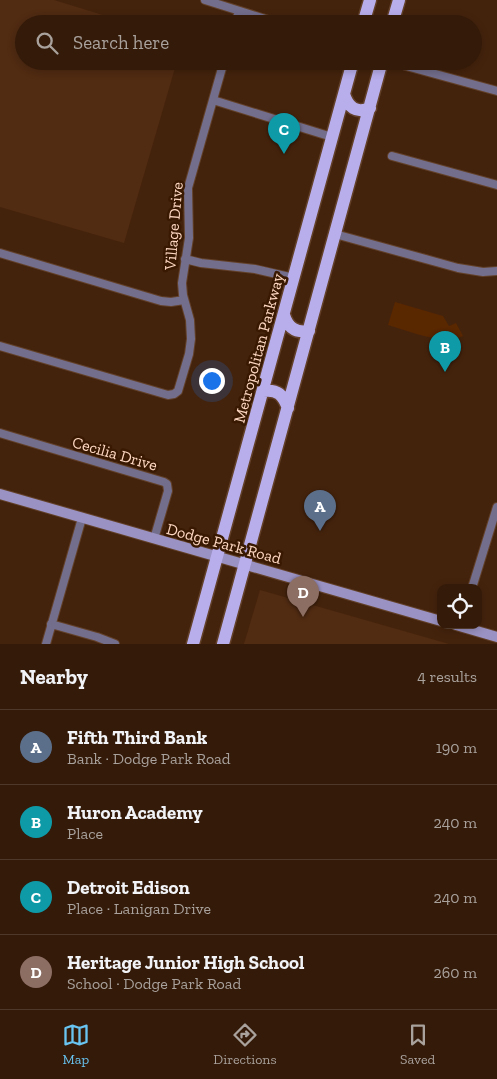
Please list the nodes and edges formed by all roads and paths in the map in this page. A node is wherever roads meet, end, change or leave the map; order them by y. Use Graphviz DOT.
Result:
graph roads {
  1 [pos="205,0"];
  2 [pos="370,0"];
  3 [pos="399,0"];
  4 [pos="239,10"];
  5 [pos="238,15"];
  6 [pos="254,15"];
  7 [pos="366,15"];
  8 [pos="395,15"];
  9 [pos="221,70"];
  10 [pos="351,70"];
  11 [pos="380,70"];
  12 [pos="421,70"];
  13 [pos="497,91"];
  14 [pos="344,94"];
  15 [pos="213,100"];
  16 [pos="370,108"];
  17 [pos="332,137"];
  18 [pos="392,156"];
  19 [pos="497,185"];
  20 [pos="335,234"];
  21 [pos="0,253"];
  22 [pos="185,259"];
  23 [pos="497,271"];
  24 [pos="294,278"];
  25 [pos="184,300"];
  26 [pos="284,315"];
  27 [pos="309,330"];
  28 [pos="0,346"];
  29 [pos="263,391"];
  30 [pos="288,408"];
  31 [pos="0,433"];
  32 [pos="0,494"];
  33 [pos="497,507"];
  34 [pos="82,518"];
  35 [pos="494,524"];
  36 [pos="154,539"];
  37 [pos="217,557"];
  38 [pos="245,565"];
  39 [pos="473,584"];
  40 [pos="437,620"];
  41 [pos="52,624"];
  42 [pos="470,629"];
  43 [pos="497,637"];
  44 [pos="46,644"];
  45 [pos="115,644"];
  46 [pos="194,644"];
  47 [pos="223,644"];
  1 -- 4 [label="street"];
  2 -- 7 [label="main road"];
  3 -- 8 [label="main road"];
  4 -- 5 [label="street"];
  4 -- 6 [label="street"];
  9 -- 15 [label="street, Village Drive"];
  10 -- 14 [label="main road, Metropolitan Parkway"];
  11 -- 16 [label="main road"];
  12 -- 13 [label="street"];
  14 -- 16 [label="main road"];
  14 -- 17 [label="main road, Metropolitan Parkway"];
  15 -- 17 [label="street"];
  15 -- 22 [label="street, Village Drive"];
  16 -- 20 [label="main road"];
  17 -- 24 [label="main road, Metropolitan Parkway"];
  18 -- 19 [label="street"];
  20 -- 23 [label="street"];
  20 -- 27 [label="main road"];
  21 -- 25 [label="street"];
  22 -- 24 [label="street"];
  22 -- 25 [label="street, Village Drive"];
  24 -- 26 [label="main road, Metropolitan Parkway"];
  25 -- 28 [label="street, Village Drive"];
  26 -- 27 [label="main road"];
  26 -- 29 [label="main road, Metropolitan Parkway"];
  27 -- 30 [label="main road"];
  29 -- 30 [label="main road"];
  29 -- 37 [label="main road, Metropolitan Parkway"];
  30 -- 38 [label="main road"];
  31 -- 36 [label="street, Cecilia Drive"];
  32 -- 34 [label="street, Dodge Park Road"];
  33 -- 35 [label="street"];
  34 -- 36 [label="street, Dodge Park Road"];
  34 -- 41 [label="street"];
  35 -- 39 [label="street"];
  36 -- 37 [label="street, Dodge Park Road"];
  37 -- 38 [label="street, Dodge Park Road"];
  37 -- 46 [label="main road, Metropolitan Parkway"];
  38 -- 40 [label="street, Dodge Park Road"];
  38 -- 47 [label="main road"];
  41 -- 44 [label="street"];
  41 -- 45 [label="street"];
  42 -- 43 [label="street"];
}
